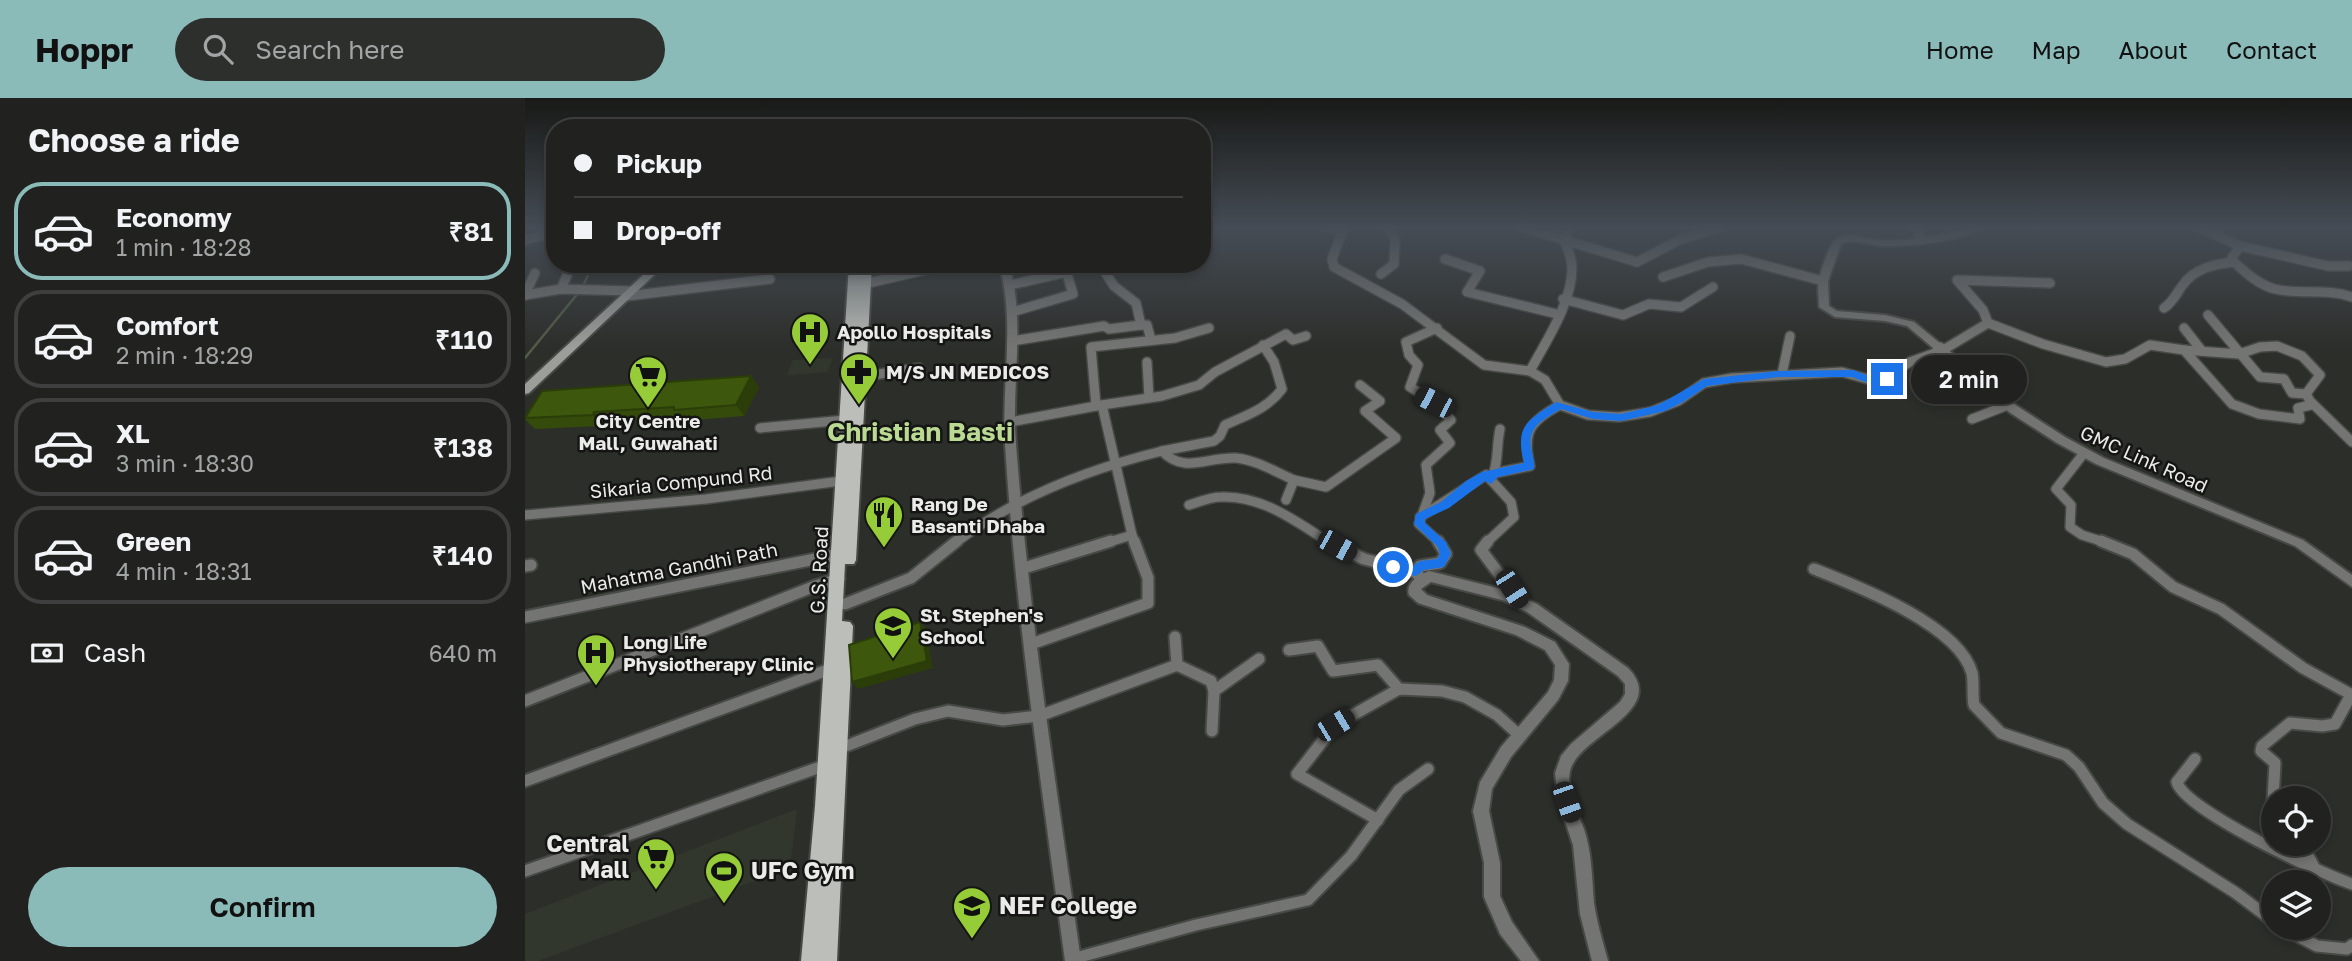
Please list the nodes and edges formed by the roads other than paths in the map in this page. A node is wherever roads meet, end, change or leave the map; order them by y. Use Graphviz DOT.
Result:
graph roads {
  1 [pos="1335,267"];
  2 [pos="1390,267"];
  3 [pos="1469,267"];
  4 [pos="1572,267"];
  5 [pos="1692,267"];
  6 [pos="1772,267"];
  7 [pos="1828,267"];
  8 [pos="2208,267"];
  9 [pos="2241,267"];
  10 [pos="535,273"];
  11 [pos="568,273"];
  12 [pos="643,273"];
  13 [pos="650,273"];
  14 [pos="854,273"];
  15 [pos="865,273"];
  16 [pos="912,273"];
  17 [pos="1007,273"];
  18 [pos="1106,273"];
  19 [pos="1381,274"];
  20 [pos="1663,277"];
  21 [pos="770,279"];
  22 [pos="1823,281"];
  23 [pos="2050,283"];
  24 [pos="864,284"];
  25 [pos="1010,285"];
  26 [pos="1713,287"];
  27 [pos="561,289"];
  28 [pos="627,292"];
  29 [pos="525,295"];
  30 [pos="2352,297"];
  31 [pos="1563,299"];
  32 [pos="2165,309"];
  33 [pos="1012,312"];
  34 [pos="1557,314"];
  35 [pos="2208,315"];
  36 [pos="1988,323"];
  37 [pos="1141,325"];
  38 [pos="1209,328"];
  39 [pos="1437,328"];
  40 [pos="2184,328"];
  41 [pos="1306,336"];
  42 [pos="1790,336"];
  43 [pos="1151,340"];
  44 [pos="1012,341"];
  45 [pos="1263,345"];
  46 [pos="1941,348"];
  47 [pos="2184,350"];
  48 [pos="2202,351"];
  49 [pos="2243,354"];
  50 [pos="1147,362"];
  51 [pos="919,368"];
  52 [pos="1530,371"];
  53 [pos="1782,374"];
  54 [pos="860,377"];
  55 [pos="525,382"];
  56 [pos="1360,385"];
  57 [pos="525,390"];
  58 [pos="2305,394"];
  59 [pos="1149,398"];
  60 [pos="1560,405"];
  61 [pos="2008,405"];
  62 [pos="2311,405"];
  63 [pos="1099,406"];
  64 [pos="845,419"];
  65 [pos="1972,419"];
  66 [pos="1010,422"];
  67 [pos="759,428"];
  68 [pos="1500,429"];
  69 [pos="2352,442"];
  70 [pos="1162,452"];
  71 [pos="2084,453"];
  72 [pos="1112,462"];
  73 [pos="1493,477"];
  74 [pos="1294,480"];
  75 [pos="841,481"];
  76 [pos="1286,500"];
  77 [pos="1018,505"];
  78 [pos="1189,505"];
  79 [pos="525,514"];
  80 [pos="1420,517"];
  81 [pos="1132,535"];
  82 [pos="840,554"];
  83 [pos="1024,568"];
  84 [pos="1814,569"];
  85 [pos="1418,575"];
  86 [pos="839,579"];
  87 [pos="2352,582"];
  88 [pos="1520,602"];
  89 [pos="845,604"];
  90 [pos="525,617"];
  91 [pos="1175,637"];
  92 [pos="1031,644"];
  93 [pos="1289,650"];
  94 [pos="1259,659"];
  95 [pos="1177,665"];
  96 [pos="833,668"];
  97 [pos="1399,689"];
  98 [pos="1214,691"];
  99 [pos="2351,695"];
  100 [pos="525,701"];
  101 [pos="1039,716"];
  102 [pos="1212,731"];
  103 [pos="1519,736"];
  104 [pos="841,748"];
  105 [pos="2195,759"];
  106 [pos="826,765"];
  107 [pos="1428,769"];
  108 [pos="525,781"];
  109 [pos="2272,786"];
  110 [pos="1378,820"];
  111 [pos="2308,856"];
  112 [pos="2314,867"];
  113 [pos="525,871"];
  114 [pos="2352,884"];
  115 [pos="2261,912"];
  116 [pos="2305,940"];
  117 [pos="2352,945"];
  118 [pos="1072,960"];
  119 [pos="810,961"];
  120 [pos="828,961"];
  121 [pos="1531,961"];
  122 [pos="1600,961"];
  1 -- 39 [label="street"];
  2 -- 19 [label="street"];
  3 -- 34 [label="street"];
  4 -- 31 [label="street"];
  5 -- 20 [label="street"];
  6 -- 22 [label="street"];
  7 -- 22 [label="street"];
  8 -- 32 [label="street"];
  9 -- 30 [label="street"];
  10 -- 29 [label="street"];
  11 -- 27 [label="street"];
  12 -- 28 [label="main road"];
  13 -- 28 [label="main road"];
  14 -- 64 [label="main road, G.S. Road"];
  15 -- 24 [label="main road, G.S. Road"];
  16 -- 24 [label="street"];
  17 -- 25 [label="street"];
  18 -- 37 [label="street"];
  21 -- 28 [label="street"];
  22 -- 46 [label="street, GMC Link Road"];
  23 -- 36 [label="street"];
  24 -- 54 [label="main road, G.S. Road"];
  25 -- 33 [label="street"];
  25 -- 33 [label="street"];
  26 -- 31 [label="street"];
  27 -- 28 [label="street"];
  27 -- 29 [label="street"];
  28 -- 55 [label="main road"];
  28 -- 57 [label="main road"];
  31 -- 34 [label="street"];
  33 -- 44 [label="street"];
  34 -- 52 [label="street"];
  35 -- 49 [label="street"];
  36 -- 46 [label="street"];
  36 -- 47 [label="street"];
  37 -- 43 [label="street"];
  37 -- 44 [label="street"];
  38 -- 43 [label="street"];
  39 -- 52 [label="street"];
  39 -- 80 [label="street"];
  40 -- 48 [label="street"];
  41 -- 45 [label="street"];
  42 -- 53 [label="street"];
  43 -- 63 [label="street"];
  44 -- 66 [label="street"];
  45 -- 59 [label="street"];
  45 -- 70 [label="street"];
  46 -- 53 [label="street"];
  46 -- 61 [label="street, GMC Link Road"];
  47 -- 48 [label="street"];
  47 -- 62 [label="street"];
  48 -- 49 [label="street"];
  49 -- 58 [label="street"];
  49 -- 58 [label="street"];
  50 -- 59 [label="street"];
  51 -- 54 [label="street"];
  52 -- 60 [label="street"];
  53 -- 60 [label="street"];
  54 -- 89 [label="main road, G.S. Road"];
  56 -- 74 [label="street"];
  58 -- 62 [label="street"];
  59 -- 63 [label="street"];
  60 -- 73 [label="street"];
  61 -- 65 [label="street"];
  61 -- 71 [label="street, GMC Link Road"];
  62 -- 69 [label="street"];
  63 -- 66 [label="street"];
  63 -- 72 [label="street"];
  64 -- 67 [label="street"];
  64 -- 75 [label="main road, G.S. Road"];
  66 -- 77 [label="street"];
  68 -- 73 [label="street"];
  70 -- 72 [label="street"];
  70 -- 74 [label="street"];
  71 -- 87 [label="street, GMC Link Road"];
  71 -- 99 [label="street"];
  72 -- 77 [label="street"];
  72 -- 81 [label="street"];
  73 -- 80 [label="street"];
  73 -- 88 [label="street"];
  74 -- 76 [label="street"];
  75 -- 79 [label="street, Sikaria Compund Rd"];
  75 -- 82 [label="main road, G.S. Road"];
  77 -- 83 [label="street"];
  77 -- 89 [label="street"];
  78 -- 85 [label="street"];
  80 -- 85 [label="street"];
  81 -- 83 [label="street"];
  81 -- 92 [label="street"];
  82 -- 86 [label="main road, G.S. Road"];
  82 -- 90 [label="street, Mahatma Gandhi Path"];
  83 -- 92 [label="street"];
  84 -- 115 [label="street"];
  85 -- 88 [label="street"];
  85 -- 103 [label="street"];
  86 -- 96 [label="main road, G.S. Road"];
  86 -- 100 [label="street"];
  88 -- 122 [label="street"];
  89 -- 104 [label="main road, G.S. Road"];
  91 -- 95 [label="street"];
  92 -- 101 [label="street"];
  93 -- 97 [label="street"];
  94 -- 98 [label="street"];
  95 -- 98 [label="street"];
  95 -- 101 [label="street"];
  96 -- 106 [label="main road, G.S. Road"];
  96 -- 108 [label="street"];
  97 -- 103 [label="street"];
  97 -- 110 [label="street"];
  98 -- 102 [label="street"];
  99 -- 109 [label="street"];
  101 -- 104 [label="street"];
  101 -- 118 [label="street"];
  103 -- 121 [label="street"];
  104 -- 120 [label="main road, G.S. Road"];
  105 -- 112 [label="street"];
  106 -- 113 [label="street"];
  106 -- 119 [label="main road, G.S. Road"];
  107 -- 110 [label="street"];
  110 -- 118 [label="street"];
  111 -- 112 [label="street"];
  112 -- 114 [label="street"];
  116 -- 117 [label="street"];
}
